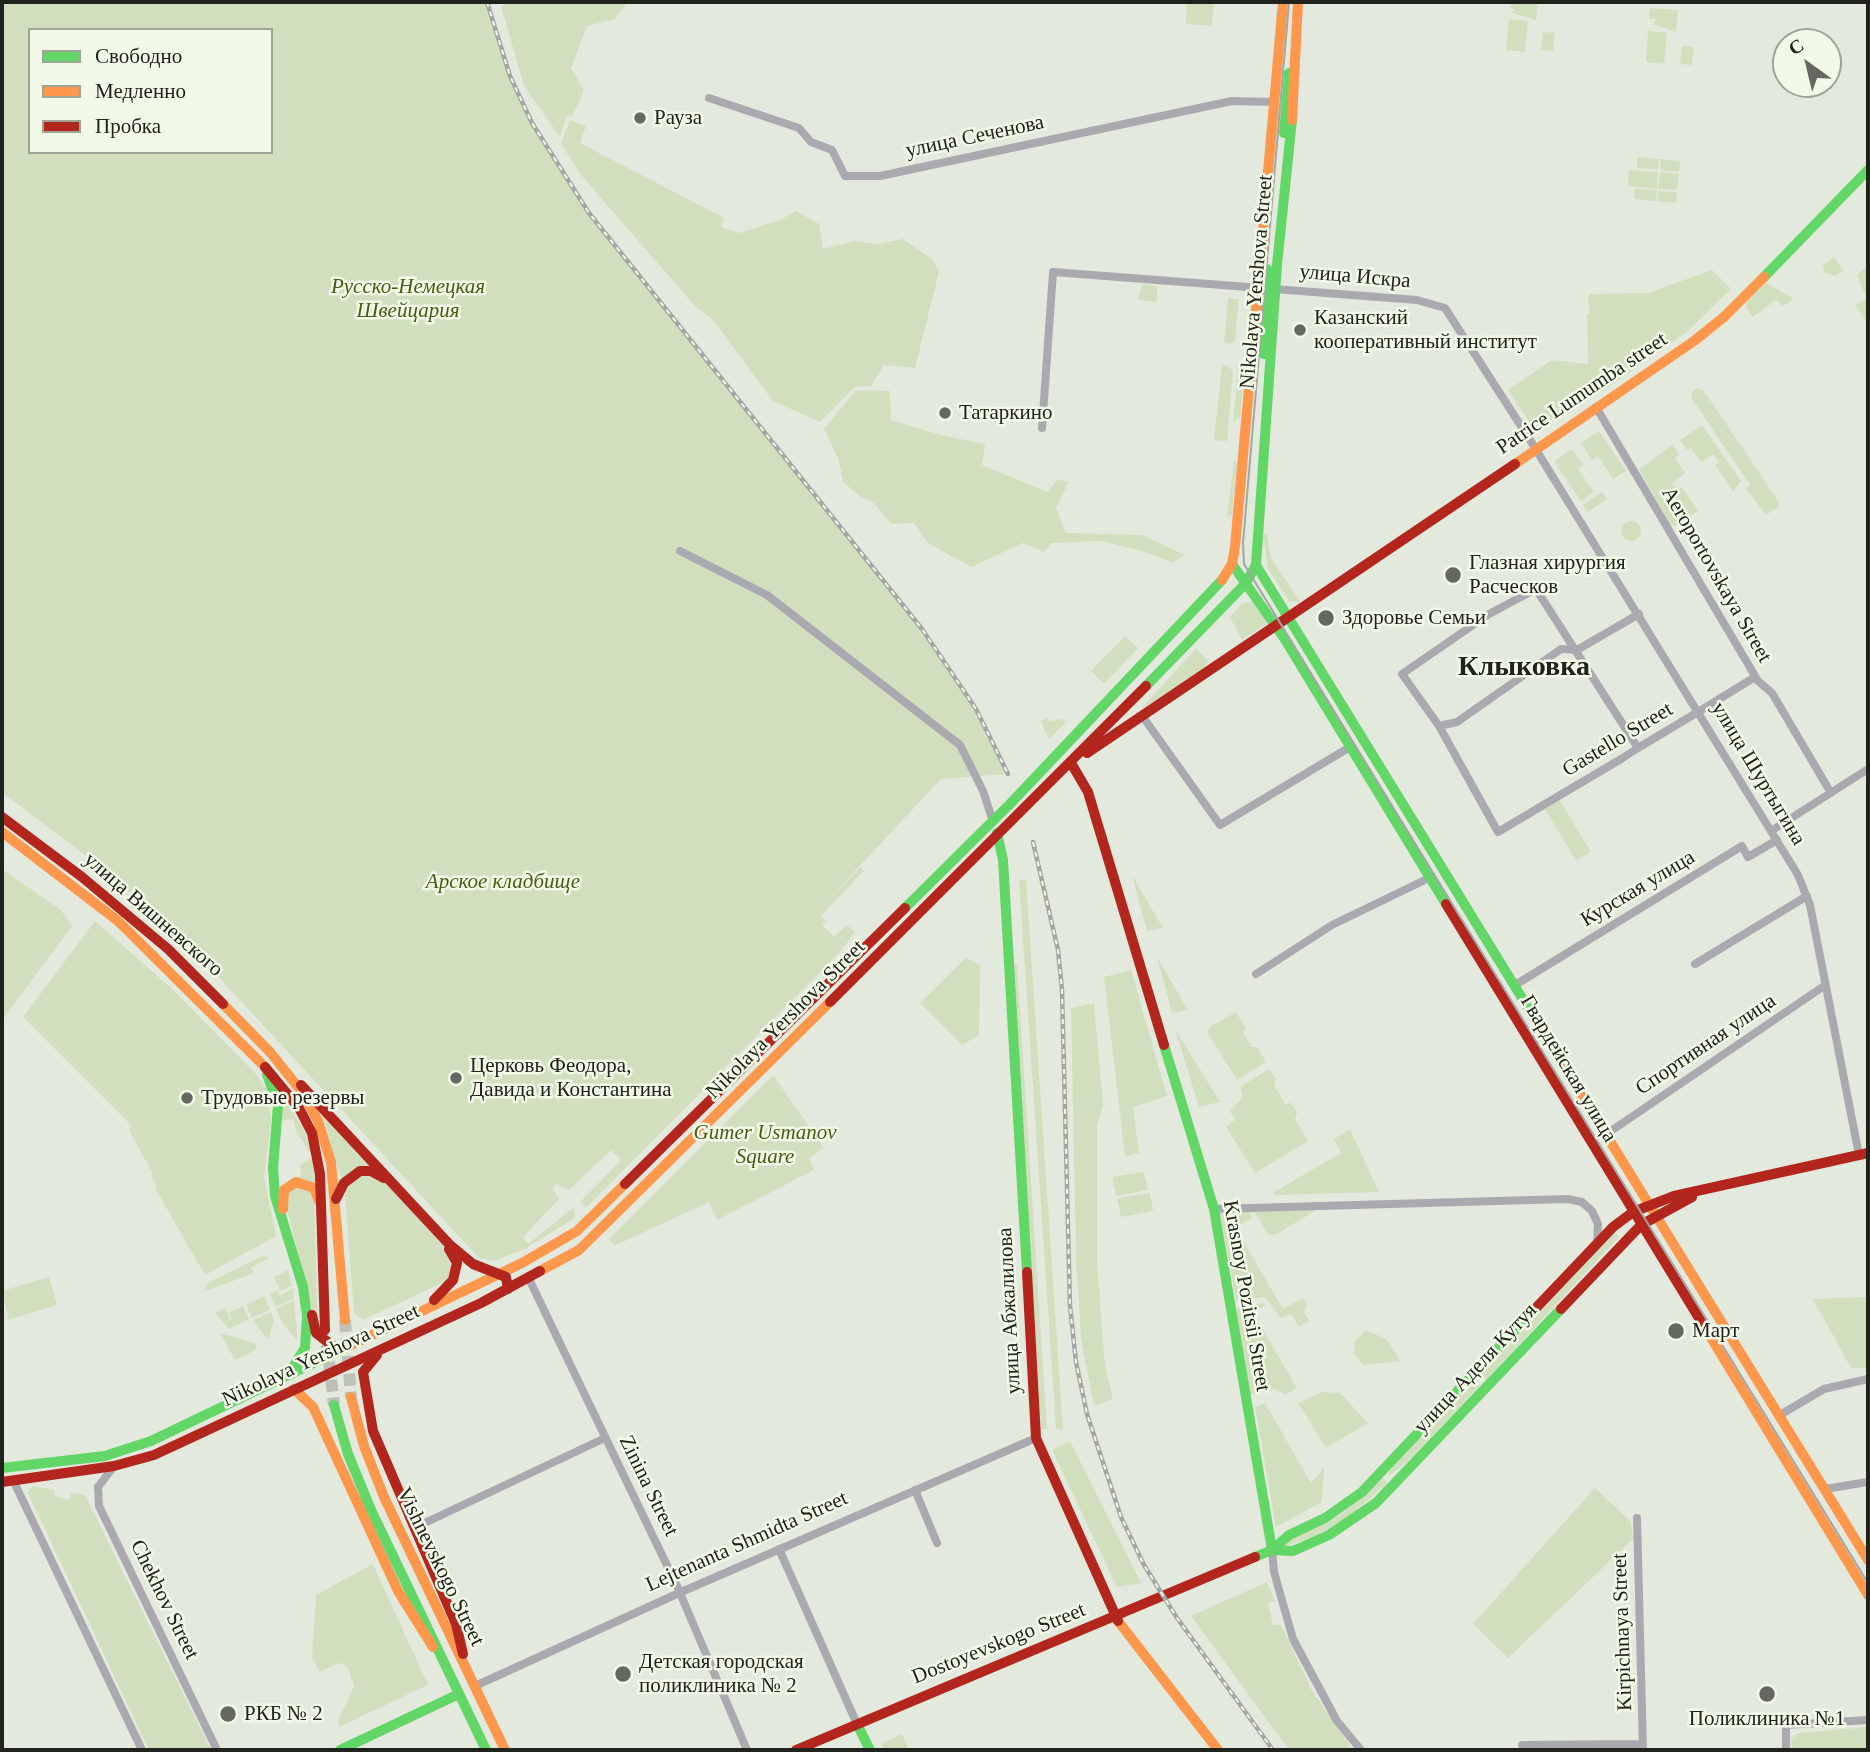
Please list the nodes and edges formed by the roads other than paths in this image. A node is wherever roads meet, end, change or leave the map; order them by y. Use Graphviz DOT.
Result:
graph roads {
  1 [pos="1298,2"];
  2 [pos="1283,3"];
  3 [pos="709,98"];
  4 [pos="1275,102"];
  5 [pos="1868,170"];
  6 [pos="1269,183"];
  7 [pos="1267,288"];
  8 [pos="1597,407"];
  9 [pos="1042,428"];
  10 [pos="1536,448"];
  11 [pos="680,551"];
  12 [pos="1232,564"];
  13 [pos="1256,565"];
  14 [pos="1246,583"];
  15 [pos="1639,614"];
  16 [pos="1290,618"];
  17 [pos="1277,627"];
  18 [pos="1577,650"];
  19 [pos="1755,677"];
  20 [pos="1699,711"];
  21 [pos="1143,717"];
  22 [pos="1439,726"];
  23 [pos="1350,747"];
  24 [pos="1638,748"];
  25 [pos="1073,761"];
  26 [pos="1868,769"];
  27 [pos="1831,793"];
  28 [pos="2,817"];
  29 [pos="993,821"];
  30 [pos="1771,831"];
  31 [pos="2,832"];
  32 [pos="998,836"];
  33 [pos="1777,839"];
  34 [pos="1429,878"];
  35 [pos="1807,895"];
  36 [pos="1695,964"];
  37 [pos="1256,974"];
  38 [pos="1515,985"];
  39 [pos="1824,986"];
  40 [pos="270,1052"];
  41 [pos="263,1065"];
  42 [pos="1608,1133"];
  43 [pos="1864,1154"];
  44 [pos="1699,1193"];
  45 [pos="336,1199"];
  46 [pos="1650,1203"];
  47 [pos="1214,1209"];
  48 [pos="1633,1212"];
  49 [pos="1658,1215"];
  50 [pos="1641,1224"];
  51 [pos="324,1226"];
  52 [pos="1597,1244"];
  53 [pos="522,1263"];
  54 [pos="499,1273"];
  55 [pos="529,1279"];
  56 [pos="508,1289"];
  57 [pos="421,1310"];
  58 [pos="345,1320"];
  59 [pos="325,1330"];
  60 [pos="392,1344"];
  61 [pos="338,1350"];
  62 [pos="287,1376"];
  63 [pos="1474,1376"];
  64 [pos="1868,1379"];
  65 [pos="1486,1386"];
  66 [pos="294,1389"];
  67 [pos="351,1397"];
  68 [pos="334,1405"];
  69 [pos="1780,1415"];
  70 [pos="605,1438"];
  71 [pos="1036,1438"];
  72 [pos="114,1466"];
  73 [pos="2,1468"];
  74 [pos="1385,1468"];
  75 [pos="1403,1476"];
  76 [pos="8,1481"];
  77 [pos="1868,1482"];
  78 [pos="1825,1489"];
  79 [pos="915,1490"];
  80 [pos="1637,1518"];
  81 [pos="414,1528"];
  82 [pos="1857,1541"];
  83 [pos="937,1543"];
  84 [pos="779,1549"];
  85 [pos="1272,1550"];
  86 [pos="1842,1551"];
  87 [pos="1868,1560"];
  88 [pos="1216,1574"];
  89 [pos="679,1592"];
  90 [pos="1868,1595"];
  91 [pos="1115,1617"];
  92 [pos="441,1657"];
  93 [pos="464,1660"];
  94 [pos="475,1686"];
  95 [pos="459,1694"];
  96 [pos="1868,1720"];
  97 [pos="857,1724"];
  98 [pos="1522,1745"];
  99 [pos="1643,1747"];
  100 [pos="142,1750"];
  101 [pos="217,1750"];
  102 [pos="340,1750"];
  103 [pos="486,1750"];
  104 [pos="505,1750"];
  105 [pos="747,1750"];
  106 [pos="796,1750"];
  107 [pos="870,1750"];
  108 [pos="1218,1750"];
  109 [pos="1361,1750"];
  110 [pos="1786,1750"];
  1 -- 7 [label="main road, Nikolaya Yershova Street"];
  2 -- 4 [label="main road, Nikolaya Yershova Street"];
  2 -- 6 [label="main road"];
  3 -- 4 [label="street, улица Сеченова"];
  4 -- 6 [label="main road, Nikolaya Yershova Street"];
  5 -- 8 [label="main road, Patrice Lumumba street"];
  6 -- 7 [label="main road, Nikolaya Yershova Street"];
  7 -- 9 [label="street, улица Искра"];
  7 -- 10 [label="street, улица Искра"];
  7 -- 12 [label="main road, Nikolaya Yershova Street"];
  7 -- 13 [label="main road, Nikolaya Yershova Street"];
  8 -- 10 [label="main road, Patrice Lumumba street"];
  8 -- 19 [label="street, Aeroportovskaya Street"];
  10 -- 15 [label="street, улица Шуртыгина"];
  10 -- 16 [label="main road, Patrice Lumumba street"];
  11 -- 29 [label="street"];
  12 -- 13 [label="main road"];
  12 -- 14 [label="main road, Гвардейская улица"];
  12 -- 29 [label="main road, Nikolaya Yershova Street"];
  13 -- 14 [label="main road, Nikolaya Yershova Street"];
  13 -- 16 [label="main road, Гвардейская улица"];
  14 -- 17 [label="main road, Гвардейская улица"];
  14 -- 25 [label="main road, Nikolaya Yershova Street"];
  15 -- 18 [label="street"];
  15 -- 20 [label="street, улица Шуртыгина"];
  16 -- 17 [label="main road, Patrice Lumumba street"];
  16 -- 38 [label="main road, Гвардейская улица"];
  17 -- 21 [label="main road"];
  17 -- 23 [label="main road, Гвардейская улица"];
  18 -- 22 [label="street"];
  18 -- 22 [label="street"];
  18 -- 24 [label="street"];
  19 -- 20 [label="street, Gastello Street"];
  19 -- 27 [label="street, Aeroportovskaya Street"];
  20 -- 24 [label="street, Gastello Street"];
  20 -- 30 [label="street, улица Шуртыгина"];
  21 -- 23 [label="street"];
  21 -- 25 [label="main road"];
  22 -- 24 [label="street, Gastello Street"];
  23 -- 34 [label="main road, Гвардейская улица"];
  25 -- 32 [label="main road, Nikolaya Yershova Street"];
  25 -- 47 [label="main road, Krasnoy Pozitsii Street"];
  26 -- 27 [label="street"];
  27 -- 30 [label="street"];
  28 -- 40 [label="main road, улица Вишневского"];
  29 -- 32 [label="main road, улица Абжалилова"];
  29 -- 53 [label="main road, Nikolaya Yershova Street"];
  30 -- 33 [label="street, улица Шуртыгина"];
  31 -- 41 [label="main road, улица Вишневского"];
  32 -- 55 [label="main road, Nikolaya Yershova Street"];
  32 -- 71 [label="main road, улица Абжалилова"];
  33 -- 35 [label="street, улица Шуртыгина"];
  33 -- 38 [label="street, Курская улица"];
  34 -- 37 [label="street"];
  34 -- 48 [label="main road, Гвардейская улица"];
  35 -- 36 [label="street"];
  35 -- 39 [label="street, улица Шуртыгина"];
  38 -- 42 [label="main road, Гвардейская улица"];
  39 -- 42 [label="street, Спортивная улица"];
  39 -- 43 [label="street, улица Шуртыгина"];
  40 -- 45 [label="main road"];
  40 -- 54 [label="main road"];
  41 -- 51 [label="main road"];
  41 -- 62 [label="main road"];
  42 -- 46 [label="main road, Гвардейская улица"];
  43 -- 44 [label="main road, улица Аделя Кутуя"];
  44 -- 46 [label="main road, улица Аделя Кутуя"];
  44 -- 49 [label="main road, улица Аделя Кутуя"];
  45 -- 57 [label="main road"];
  45 -- 58 [label="main road"];
  46 -- 48 [label="main road, улица Аделя Кутуя"];
  46 -- 49 [label="main road, Гвардейская улица"];
  47 -- 52 [label="street"];
  47 -- 85 [label="main road, Krasnoy Pozitsii Street"];
  48 -- 50 [label="main road, Гвардейская улица"];
  48 -- 52 [label="main road, улица Аделя Кутуя"];
  49 -- 50 [label="main road, улица Аделя Кутуя"];
  49 -- 69 [label="main road, Гвардейская улица"];
  50 -- 65 [label="main road, улица Аделя Кутуя"];
  50 -- 86 [label="main road, Гвардейская улица"];
  51 -- 59 [label="main road"];
  51 -- 61 [label="main road"];
  52 -- 63 [label="main road, улица Аделя Кутуя"];
  53 -- 54 [label="main road, Nikolaya Yershova Street"];
  53 -- 55 [label="main road"];
  54 -- 56 [label="main road"];
  54 -- 57 [label="main road, Nikolaya Yershova Street"];
  55 -- 56 [label="main road, Nikolaya Yershova Street"];
  55 -- 70 [label="street, Zinina Street"];
  56 -- 60 [label="main road, Nikolaya Yershova Street"];
  57 -- 61 [label="main road, Nikolaya Yershova Street"];
  60 -- 66 [label="main road, Nikolaya Yershova Street"];
  60 -- 81 [label="main road"];
  61 -- 62 [label="main road, Nikolaya Yershova Street"];
  62 -- 73 [label="main road, Nikolaya Yershova Street"];
  63 -- 65 [label="main road"];
  63 -- 74 [label="main road, улица Аделя Кутуя"];
  64 -- 69 [label="street"];
  65 -- 75 [label="main road, улица Аделя Кутуя"];
  66 -- 72 [label="main road, Nikolaya Yershova Street"];
  66 -- 92 [label="main road"];
  67 -- 93 [label="main road, Vishnevskogo Street"];
  68 -- 92 [label="main road, Vishnevskogo Street"];
  69 -- 78 [label="main road, Гвардейская улица"];
  70 -- 81 [label="street"];
  70 -- 89 [label="street, Zinina Street"];
  71 -- 79 [label="street, Lejtenanta Shmidta Street"];
  71 -- 91 [label="main road, улица Абжалилова"];
  72 -- 76 [label="main road, Nikolaya Yershova Street"];
  72 -- 101 [label="street, Chekhov Street"];
  74 -- 75 [label="main road"];
  74 -- 85 [label="main road, улица Аделя Кутуя"];
  75 -- 85 [label="main road, улица Аделя Кутуя"];
  76 -- 100 [label="street"];
  77 -- 78 [label="street"];
  78 -- 82 [label="main road, Гвардейская улица"];
  79 -- 83 [label="street"];
  79 -- 84 [label="street, Lejtenanta Shmidta Street"];
  80 -- 99 [label="street, Kirpichnaya Street"];
  81 -- 93 [label="main road"];
  82 -- 86 [label="main road"];
  82 -- 87 [label="main road, Гвардейская улица"];
  84 -- 89 [label="street, Lejtenanta Shmidta Street"];
  84 -- 97 [label="street"];
  85 -- 88 [label="main road, улица Аделя Кутуя"];
  85 -- 109 [label="street, Krasnoy Pozitsii Street"];
  86 -- 90 [label="main road, Гвардейская улица"];
  88 -- 91 [label="main road, Dostoyevskogo Street"];
  89 -- 94 [label="street, Lejtenanta Shmidta Street"];
  89 -- 105 [label="street, Zinina Street"];
  91 -- 97 [label="main road, Dostoyevskogo Street"];
  91 -- 108 [label="main road, улица Абжалилова"];
  92 -- 95 [label="main road, Vishnevskogo Street"];
  93 -- 94 [label="main road, Vishnevskogo Street"];
  94 -- 104 [label="main road, Vishnevskogo Street"];
  95 -- 102 [label="main road"];
  95 -- 103 [label="main road, Vishnevskogo Street"];
  96 -- 110 [label="street"];
  97 -- 106 [label="main road, Dostoyevskogo Street"];
  97 -- 107 [label="main road"];
  98 -- 99 [label="street"];
}
